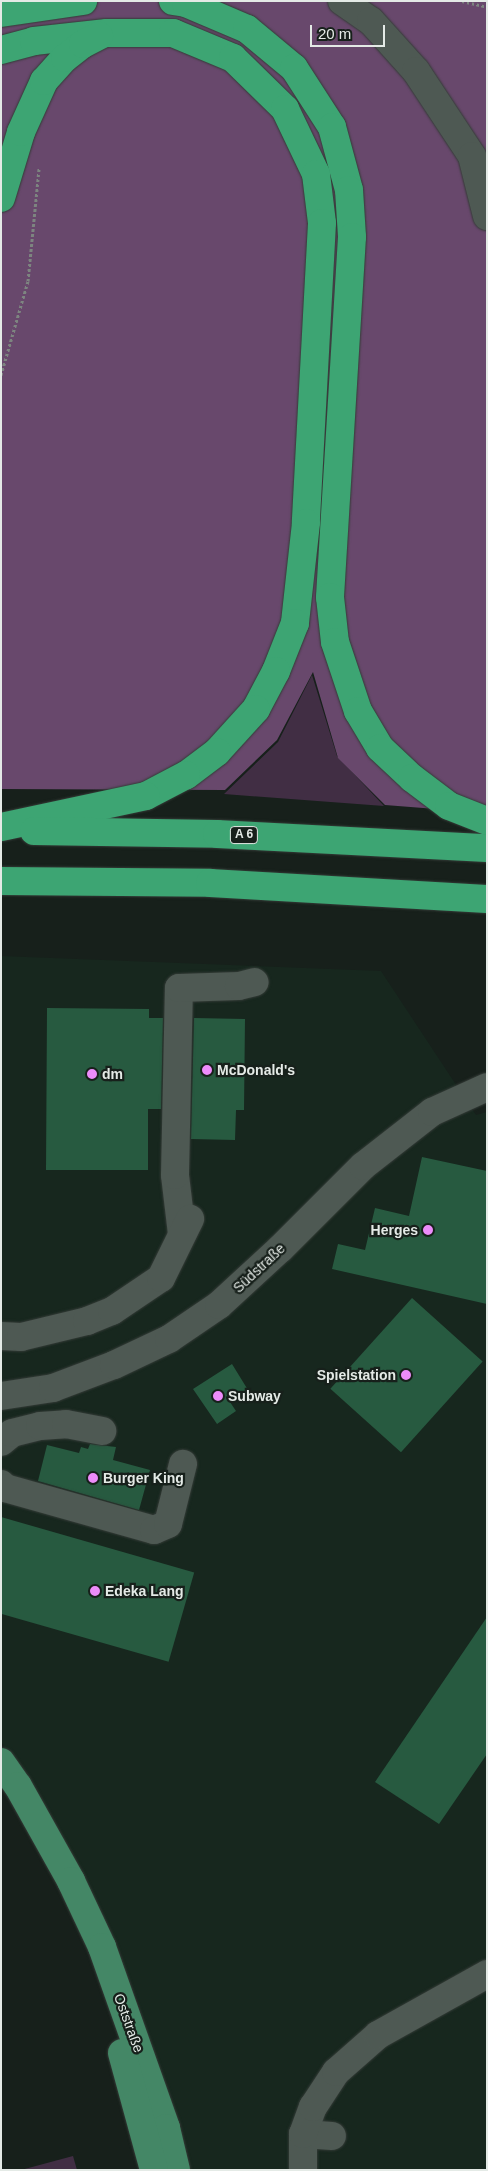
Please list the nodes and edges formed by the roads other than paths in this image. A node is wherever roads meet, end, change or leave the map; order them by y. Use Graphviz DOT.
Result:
graph roads {
  1 [pos="83,1"];
  2 [pos="173,1"];
  3 [pos="342,1"];
  4 [pos="1,13"];
  5 [pos="107,32"];
  6 [pos="1,50"];
  7 [pos="1,198"];
  8 [pos="487,216"];
  9 [pos="487,821"];
  10 [pos="1,828"];
  11 [pos="487,848"];
  12 [pos="1,882"];
  13 [pos="487,899"];
  14 [pos="255,982"];
  15 [pos="487,1086"];
  16 [pos="1,1336"];
  17 [pos="1,1396"];
  18 [pos="102,1431"];
  19 [pos="1,1442"];
  20 [pos="183,1464"];
  21 [pos="1,1484"];
  22 [pos="1,1762"];
  23 [pos="71,1881"];
  24 [pos="487,1974"];
  25 [pos="303,2134"];
  26 [pos="332,2136"];
  27 [pos="154,2170"];
  28 [pos="176,2170"];
  29 [pos="304,2170"];
  1 -- 4 [label="highway"];
  2 -- 9 [label="highway"];
  3 -- 8 [label="street"];
  5 -- 6 [label="highway"];
  5 -- 7 [label="highway"];
  5 -- 10 [label="highway"];
  10 -- 11 [label="highway, A 6"];
  12 -- 13 [label="highway"];
  14 -- 16 [label="street"];
  15 -- 17 [label="street, Südstraße"];
  18 -- 19 [label="street"];
  20 -- 21 [label="street"];
  22 -- 23 [label="main road, Oststraße"];
  23 -- 27 [label="main road, Oststraße"];
  23 -- 28 [label="main road, Oststraße"];
  24 -- 25 [label="street"];
  25 -- 26 [label="street"];
  25 -- 29 [label="street"];
}
